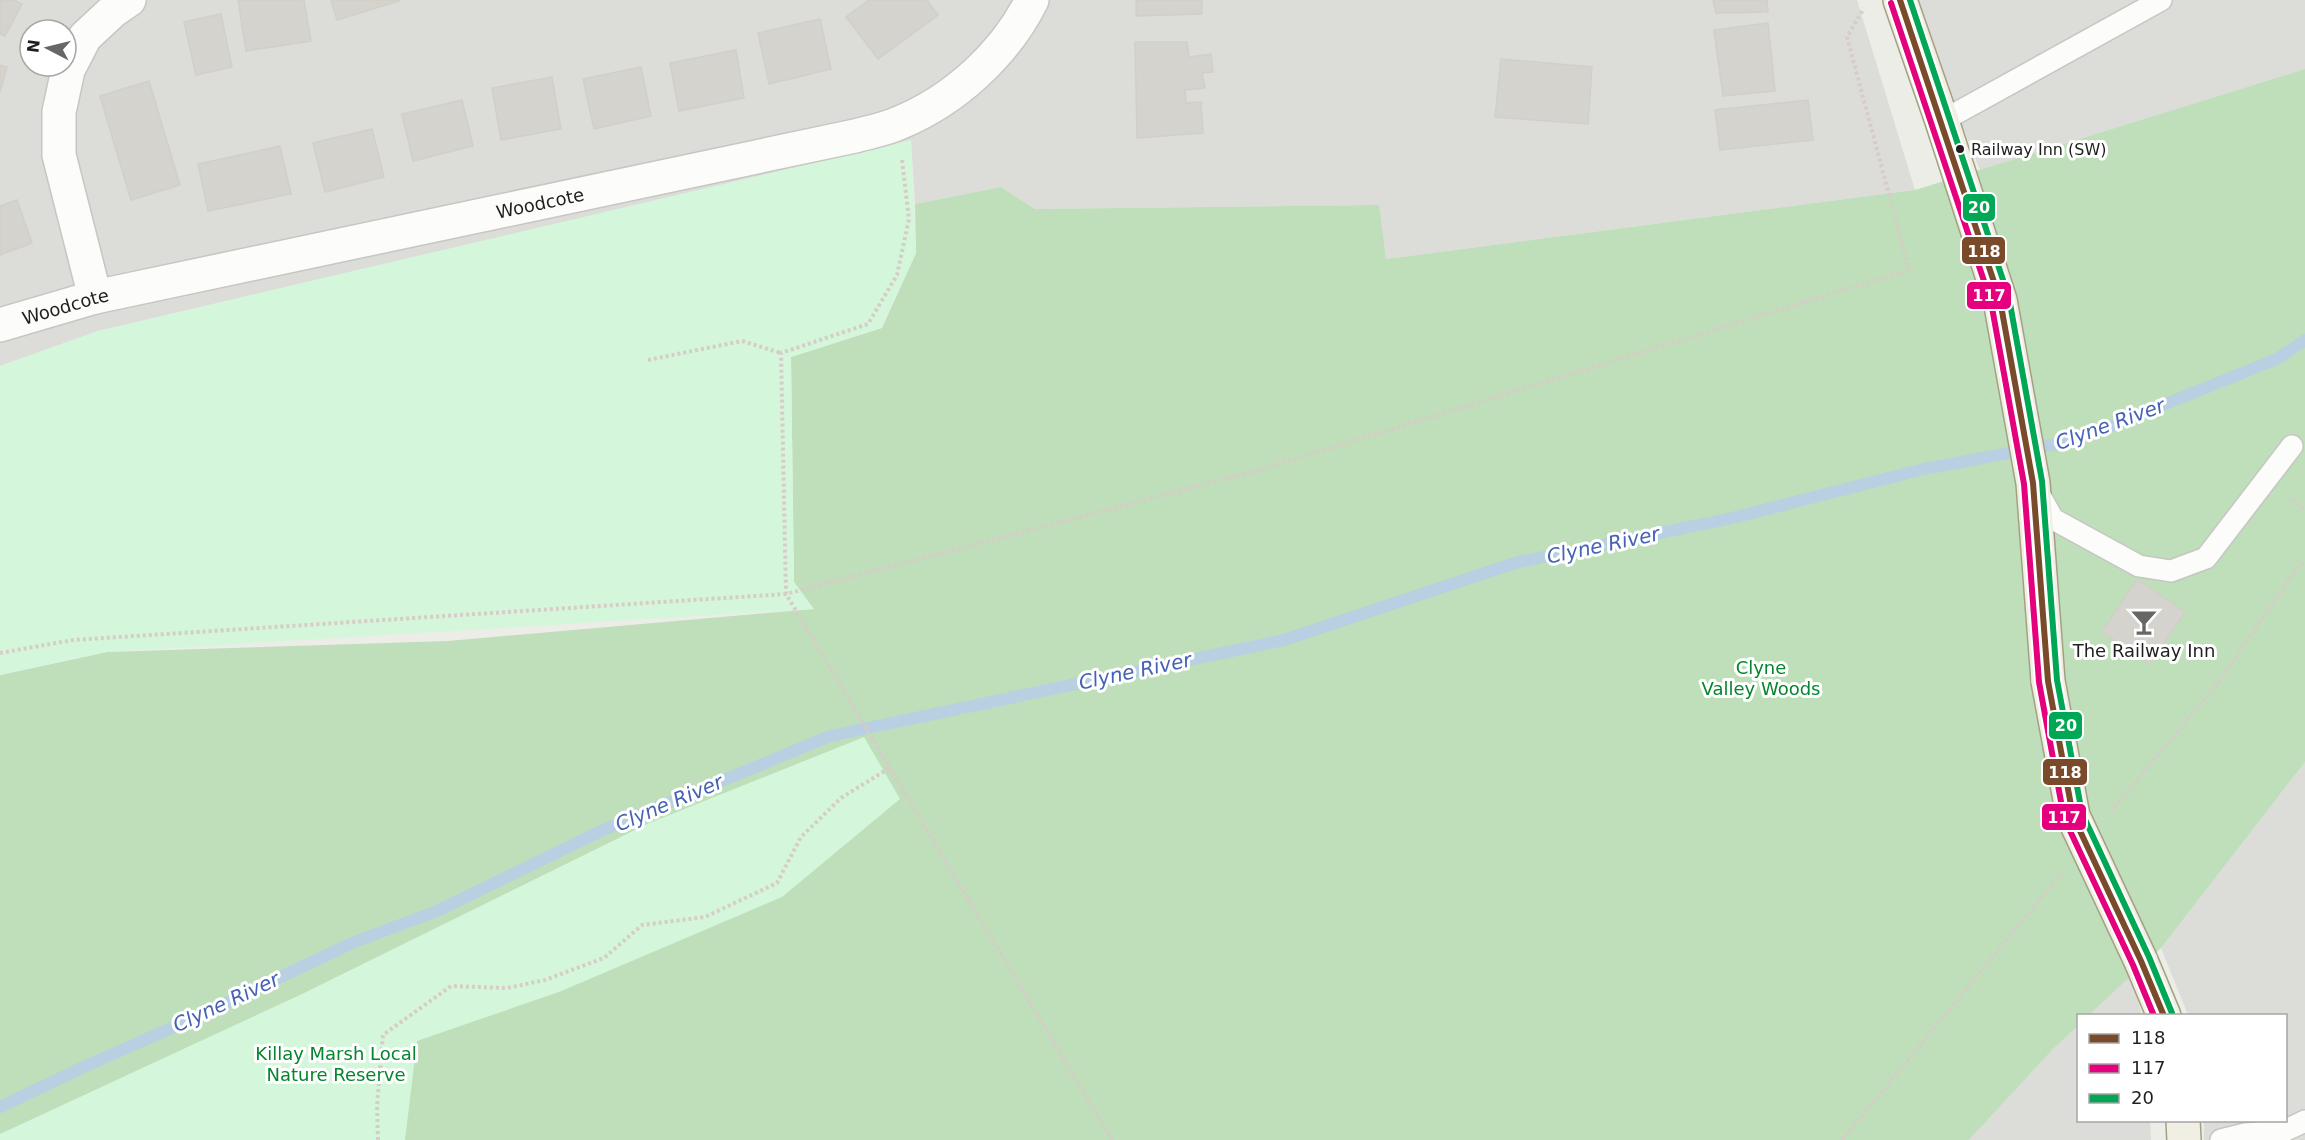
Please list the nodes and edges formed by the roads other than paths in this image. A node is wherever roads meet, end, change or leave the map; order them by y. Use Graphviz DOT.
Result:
graph roads {
  1 [pos="129,0"];
  2 [pos="1032,0"];
  3 [pos="1900,0"];
  4 [pos="2161,0"];
  5 [pos="1942,120"];
  6 [pos="95,297"];
  7 [pos="0,325"];
  8 [pos="2292,446"];
  9 [pos="2033,483"];
  10 [pos="2163,1014"];
  11 [pos="2305,1121"];
  12 [pos="2182,1122"];
  13 [pos="2184,1140"];
  14 [pos="2221,1140"];
  1 -- 6 [label="street"];
  2 -- 6 [label="street, Woodcote"];
  3 -- 5 [label="main road"];
  4 -- 5 [label="lane"];
  5 -- 9 [label="main road"];
  6 -- 7 [label="street, Woodcote"];
  8 -- 9 [label="lane"];
  9 -- 10 [label="main road, bridge"];
  11 -- 14 [label="lane"];
  12 -- 13 [label="main road"];
}
